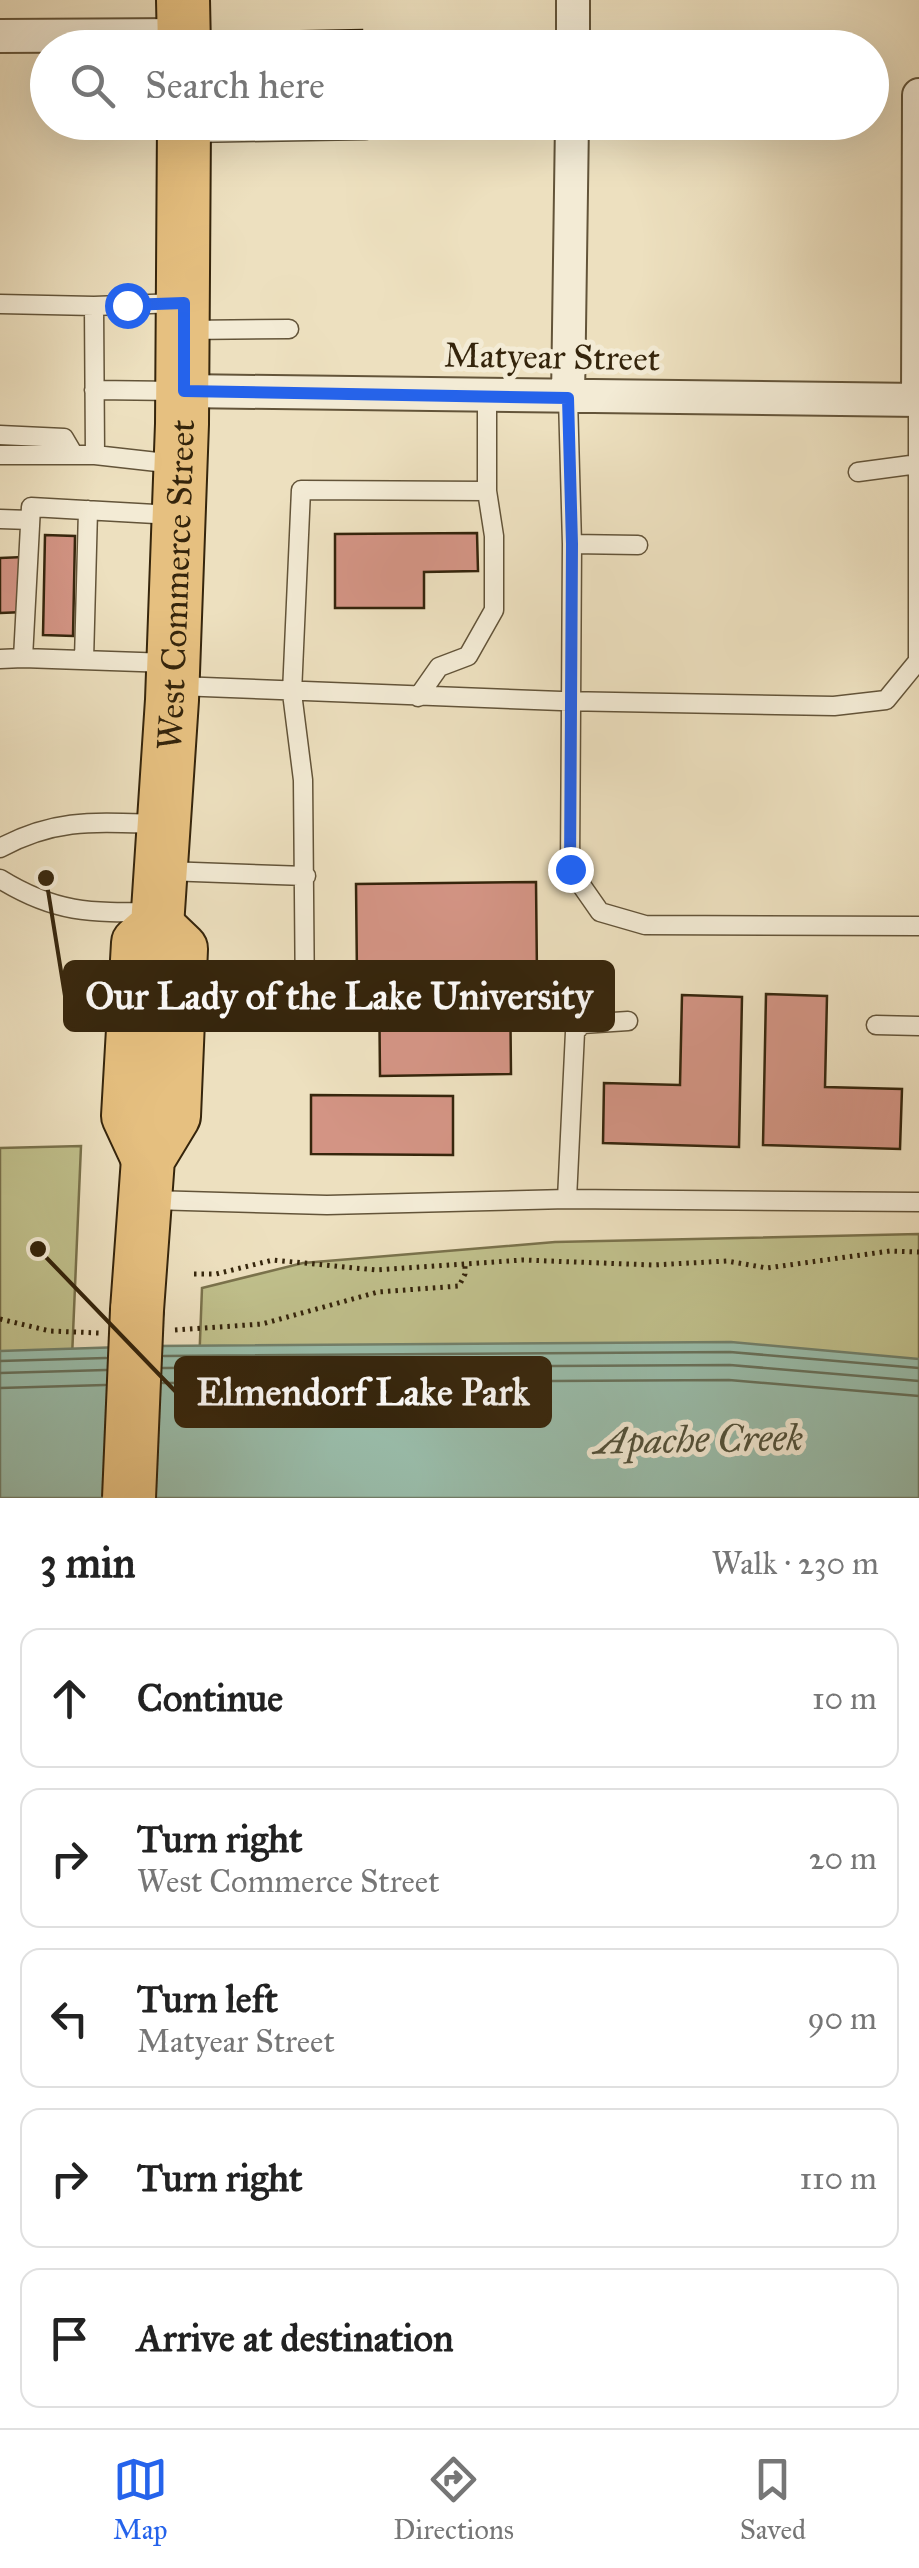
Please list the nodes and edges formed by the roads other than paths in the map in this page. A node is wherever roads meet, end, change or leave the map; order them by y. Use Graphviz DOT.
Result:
graph roads {
  1 [pos="573,0"];
  2 [pos="183,28"];
  3 [pos="137,30"];
  4 [pos="572,30"];
  5 [pos="30,35"];
  6 [pos="0,36"];
  7 [pos="919,95"];
  8 [pos="184,140"];
  9 [pos="572,140"];
  10 [pos="0,304"];
  11 [pos="94,306"];
  12 [pos="184,316"];
  13 [pos="289,330"];
  14 [pos="94,390"];
  15 [pos="184,391"];
  16 [pos="487,396"];
  17 [pos="568,398"];
  18 [pos="918,400"];
  19 [pos="0,435"];
  20 [pos="74,454"];
  21 [pos="0,455"];
  22 [pos="95,455"];
  23 [pos="918,464"];
  24 [pos="858,472"];
  25 [pos="180,490"];
  26 [pos="486,492"];
  27 [pos="88,510"];
  28 [pos="0,519"];
  29 [pos="30,520"];
  30 [pos="572,544"];
  31 [pos="638,545"];
  32 [pos="24,658"];
  33 [pos="0,659"];
  34 [pos="84,660"];
  35 [pos="172,674"];
  36 [pos="292,693"];
  37 [pos="418,696"];
  38 [pos="571,701"];
  39 [pos="0,848"];
  40 [pos="306,876"];
  41 [pos="0,879"];
  42 [pos="160,883"];
  43 [pos="919,926"];
  44 [pos="178,1009"];
  45 [pos="628,1021"];
  46 [pos="876,1025"];
  47 [pos="919,1026"];
  48 [pos="147,1179"];
  49 [pos="568,1198"];
  50 [pos="919,1202"];
  51 [pos="129,1498"];
  1 -- 4 [label="street"];
  2 -- 3 [label="street"];
  5 -- 6 [label="street"];
  7 -- 18 [label="street"];
  8 -- 12 [label="main road, West Commerce Street"];
  9 -- 17 [label="street"];
  10 -- 11 [label="lane"];
  11 -- 12 [label="lane"];
  11 -- 14 [label="lane"];
  12 -- 13 [label="lane"];
  12 -- 15 [label="main road, West Commerce Street"];
  14 -- 15 [label="lane"];
  14 -- 22 [label="lane"];
  15 -- 16 [label="street, Matyear Street"];
  15 -- 25 [label="main road, West Commerce Street"];
  16 -- 17 [label="street, Matyear Street"];
  16 -- 26 [label="lane"];
  17 -- 18 [label="street, Matyear Street"];
  17 -- 30 [label="lane"];
  18 -- 23 [label="lane"];
  19 -- 20 [label="lane"];
  20 -- 21 [label="lane"];
  20 -- 22 [label="lane"];
  22 -- 25 [label="lane"];
  23 -- 24 [label="lane"];
  23 -- 38 [label="lane"];
  25 -- 27 [label="lane"];
  25 -- 35 [label="main road, West Commerce Street"];
  26 -- 36 [label="lane"];
  26 -- 37 [label="lane"];
  27 -- 29 [label="lane"];
  27 -- 34 [label="lane"];
  28 -- 29 [label="lane"];
  29 -- 32 [label="lane"];
  30 -- 31 [label="lane"];
  30 -- 38 [label="lane"];
  32 -- 33 [label="lane"];
  32 -- 34 [label="lane"];
  34 -- 35 [label="lane"];
  35 -- 36 [label="lane"];
  35 -- 42 [label="main road, West Commerce Street"];
  36 -- 37 [label="lane"];
  36 -- 40 [label="lane"];
  37 -- 38 [label="lane"];
  38 -- 43 [label="lane"];
  39 -- 42 [label="lane"];
  40 -- 42 [label="lane"];
  40 -- 44 [label="lane"];
  41 -- 42 [label="lane"];
  42 -- 44 [label="main road, West Commerce Street"];
  42 -- 48 [label="main road, West Commerce Street"];
  44 -- 48 [label="main road, West Commerce Street"];
  45 -- 49 [label="lane"];
  46 -- 47 [label="lane"];
  48 -- 49 [label="lane"];
  48 -- 51 [label="main road, West Commerce Street, bridge"];
  49 -- 50 [label="lane"];
}
